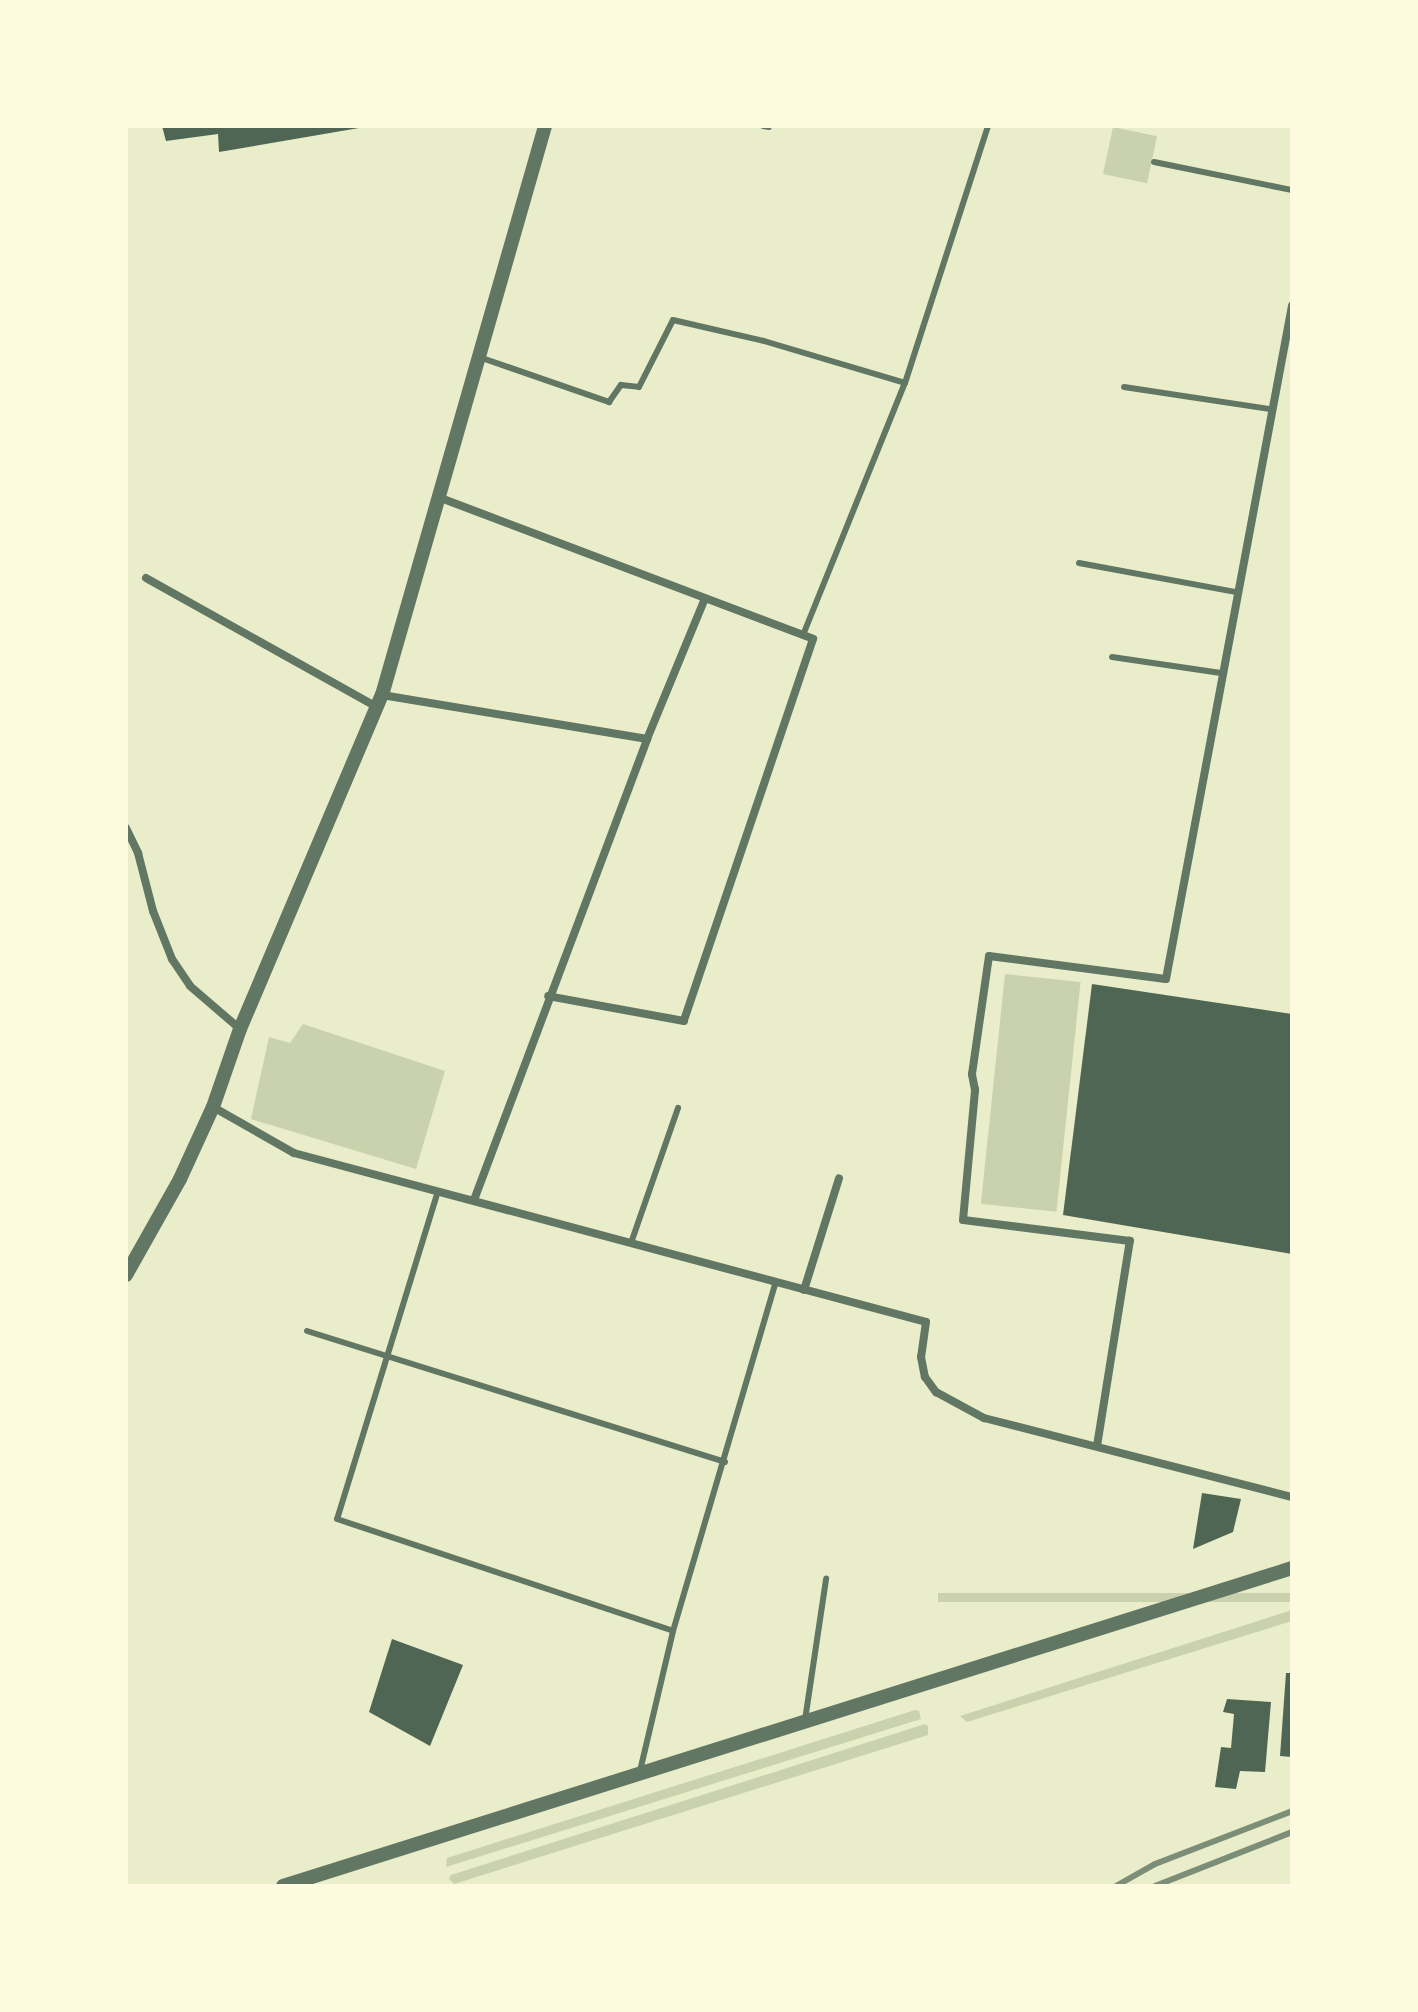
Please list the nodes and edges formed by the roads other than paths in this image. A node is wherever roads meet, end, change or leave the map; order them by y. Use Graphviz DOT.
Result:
graph roads {
  1 [pos="545,126"];
  2 [pos="988,126"];
  3 [pos="1154,162"];
  4 [pos="1292,190"];
  5 [pos="1292,306"];
  6 [pos="479,357"];
  7 [pos="905,383"];
  8 [pos="1124,387"];
  9 [pos="1270,409"];
  10 [pos="438,497"];
  11 [pos="1079,563"];
  12 [pos="146,578"];
  13 [pos="1236,592"];
  14 [pos="705,598"];
  15 [pos="803,635"];
  16 [pos="1112,657"];
  17 [pos="1221,673"];
  18 [pos="379,701"];
  19 [pos="647,739"];
  20 [pos="126,828"];
  21 [pos="548,996"];
  22 [pos="240,1029"];
  23 [pos="213,1107"];
  24 [pos="678,1108"];
  25 [pos="839,1178"];
  26 [pos="438,1191"];
  27 [pos="474,1200"];
  28 [pos="631,1243"];
  29 [pos="126,1275"];
  30 [pos="776,1282"];
  31 [pos="804,1290"];
  32 [pos="307,1331"];
  33 [pos="385,1356"];
  34 [pos="1097,1446"];
  35 [pos="725,1462"];
  36 [pos="1292,1497"];
  37 [pos="1292,1568"];
  38 [pos="826,1579"];
  39 [pos="673,1631"];
  40 [pos="805,1720"];
  41 [pos="640,1771"];
  42 [pos="283,1886"];
  1 -- 6 [label="street"];
  2 -- 7 [label="lane"];
  3 -- 4 [label="lane"];
  5 -- 9 [label="street"];
  6 -- 7 [label="lane"];
  6 -- 10 [label="street"];
  7 -- 15 [label="lane"];
  8 -- 9 [label="lane"];
  9 -- 13 [label="street"];
  10 -- 14 [label="street"];
  10 -- 18 [label="street"];
  11 -- 13 [label="lane"];
  12 -- 18 [label="street"];
  13 -- 17 [label="street"];
  14 -- 15 [label="street"];
  14 -- 19 [label="street"];
  15 -- 21 [label="street"];
  16 -- 17 [label="lane"];
  17 -- 34 [label="street"];
  18 -- 19 [label="street"];
  18 -- 22 [label="street"];
  19 -- 21 [label="street"];
  20 -- 22 [label="street"];
  21 -- 27 [label="street"];
  22 -- 23 [label="street"];
  23 -- 26 [label="street"];
  23 -- 29 [label="street"];
  24 -- 28 [label="lane"];
  25 -- 31 [label="street"];
  26 -- 27 [label="street"];
  26 -- 33 [label="lane"];
  27 -- 28 [label="street"];
  28 -- 30 [label="street"];
  30 -- 31 [label="street"];
  30 -- 35 [label="lane"];
  31 -- 34 [label="street"];
  32 -- 33 [label="lane"];
  33 -- 35 [label="lane"];
  33 -- 39 [label="lane"];
  34 -- 36 [label="street"];
  35 -- 39 [label="lane"];
  37 -- 40 [label="street"];
  38 -- 40 [label="lane"];
  39 -- 41 [label="lane"];
  40 -- 41 [label="street"];
  41 -- 42 [label="street"];
}
